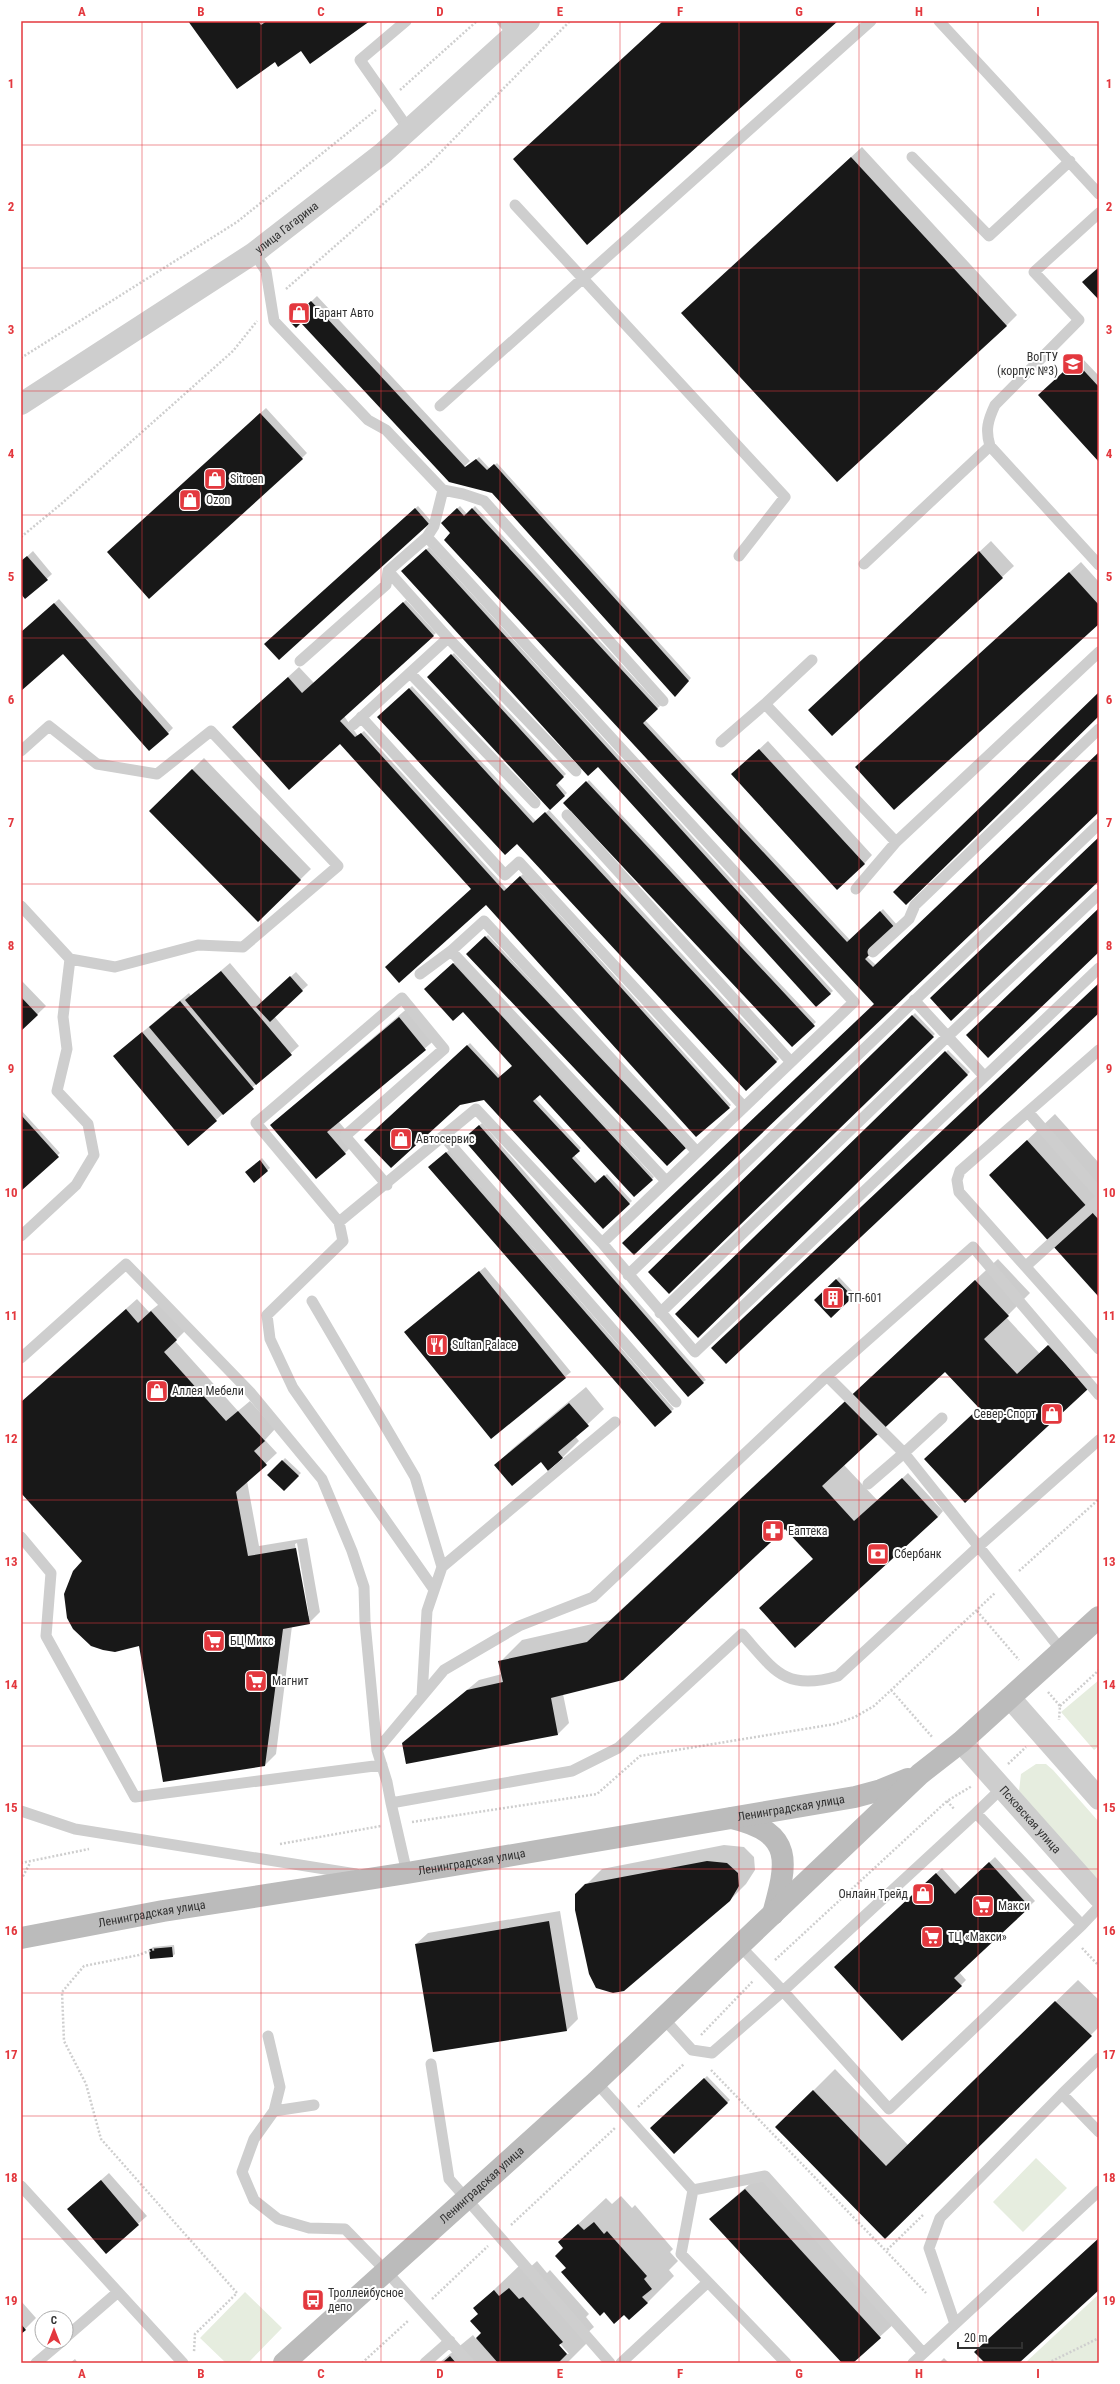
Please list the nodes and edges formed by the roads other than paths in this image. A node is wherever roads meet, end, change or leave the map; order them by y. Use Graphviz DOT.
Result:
graph roads {
  1 [pos="406,21"];
  2 [pos="871,21"];
  3 [pos="939,21"];
  4 [pos="515,26"];
  5 [pos="409,130"];
  6 [pos="912,157"];
  7 [pos="1070,161"];
  8 [pos="1099,194"];
  9 [pos="515,205"];
  10 [pos="1099,213"];
  11 [pos="254,253"];
  12 [pos="583,278"];
  13 [pos="21,404"];
  14 [pos="440,406"];
  15 [pos="990,446"];
  16 [pos="443,490"];
  17 [pos="427,537"];
  18 [pos="739,556"];
  19 [pos="864,564"];
  20 [pos="1099,565"];
  21 [pos="388,572"];
  22 [pos="448,638"];
  23 [pos="1099,652"];
  24 [pos="812,660"];
  25 [pos="300,661"];
  26 [pos="410,673"];
  27 [pos="663,701"];
  28 [pos="765,704"];
  29 [pos="1099,729"];
  30 [pos="721,742"];
  31 [pos="21,751"];
  32 [pos="576,771"];
  33 [pos="535,803"];
  34 [pos="567,815"];
  35 [pos="1099,824"];
  36 [pos="896,842"];
  37 [pos="856,889"];
  38 [pos="1099,894"];
  39 [pos="21,906"];
  40 [pos="451,951"];
  41 [pos="873,952"];
  42 [pos="70,959"];
  43 [pos="1099,968"];
  44 [pos="420,974"];
  45 [pos="914,1000"];
  46 [pos="947,1036"];
  47 [pos="1099,1050"];
  48 [pos="791,1062"];
  49 [pos="984,1076"];
  50 [pos="744,1107"];
  51 [pos="1028,1112"];
  52 [pos="444,1137"];
  53 [pos="697,1152"];
  54 [pos="666,1181"];
  55 [pos="386,1185"];
  56 [pos="1099,1193"];
  57 [pos="1099,1200"];
  58 [pos="340,1222"];
  59 [pos="21,1236"];
  60 [pos="602,1243"];
  61 [pos="1026,1266"];
  62 [pos="628,1274"];
  63 [pos="312,1301"];
  64 [pos="660,1314"];
  65 [pos="1099,1349"];
  66 [pos="21,1358"];
  67 [pos="827,1376"];
  68 [pos="1099,1394"];
  69 [pos="676,1402"];
  70 [pos="942,1418"];
  71 [pos="615,1422"];
  72 [pos="1099,1440"];
  73 [pos="904,1453"];
  74 [pos="868,1484"];
  75 [pos="21,1537"];
  76 [pos="978,1547"];
  77 [pos="442,1567"];
  78 [pos="433,1588"];
  79 [pos="1099,1617"];
  80 [pos="1062,1651"];
  81 [pos="422,1696"];
  82 [pos="1010,1698"];
  83 [pos="962,1742"];
  84 [pos="377,1750"];
  85 [pos="382,1765"];
  86 [pos="920,1774"];
  87 [pos="1002,1788"];
  88 [pos="1099,1799"];
  89 [pos="390,1803"];
  90 [pos="21,1811"];
  91 [pos="976,1813"];
  92 [pos="728,1817"];
  93 [pos="407,1873"];
  94 [pos="374,1877"];
  95 [pos="1099,1897"];
  96 [pos="1099,1907"];
  97 [pos="773,1914"];
  98 [pos="1082,1925"];
  99 [pos="21,1938"];
  100 [pos="740,1946"];
  101 [pos="783,1991"];
  102 [pos="664,2019"];
  103 [pos="268,2036"];
  104 [pos="1099,2058"];
  105 [pos="431,2064"];
  106 [pos="596,2082"];
  107 [pos="1062,2094"];
  108 [pos="314,2105"];
  109 [pos="274,2111"];
  110 [pos="1099,2132"];
  111 [pos="21,2186"];
  112 [pos="693,2190"];
  113 [pos="1099,2191"];
  114 [pos="467,2198"];
  115 [pos="386,2271"];
  116 [pos="708,2282"];
  117 [pos="118,2292"];
  118 [pos="955,2324"];
  119 [pos="74,2330"];
  120 [pos="450,2341"];
  121 [pos="51,2350"];
  122 [pos="924,2353"];
  123 [pos="36,2363"];
  124 [pos="183,2363"];
  125 [pos="284,2363"];
  126 [pos="425,2363"];
  127 [pos="470,2363"];
  128 [pos="610,2363"];
  129 [pos="621,2363"];
  130 [pos="786,2363"];
  131 [pos="913,2363"];
  1 -- 5 [label="lane"];
  2 -- 12 [label="lane"];
  3 -- 7 [label="lane"];
  4 -- 5 [label="street, улица Гагарина"];
  5 -- 11 [label="street, улица Гагарина"];
  6 -- 7 [label="lane"];
  7 -- 8 [label="lane"];
  9 -- 12 [label="lane"];
  10 -- 15 [label="lane"];
  11 -- 13 [label="street, улица Гагарина"];
  11 -- 16 [label="lane"];
  12 -- 14 [label="lane"];
  12 -- 18 [label="lane"];
  15 -- 19 [label="lane"];
  15 -- 20 [label="lane"];
  16 -- 17 [label="lane"];
  16 -- 27 [label="lane"];
  17 -- 21 [label="lane"];
  17 -- 48 [label="lane"];
  21 -- 22 [label="lane"];
  21 -- 25 [label="lane"];
  22 -- 26 [label="lane"];
  22 -- 32 [label="lane"];
  23 -- 36 [label="lane"];
  24 -- 28 [label="lane"];
  26 -- 33 [label="lane"];
  26 -- 50 [label="lane"];
  28 -- 30 [label="lane"];
  28 -- 36 [label="lane"];
  29 -- 41 [label="lane"];
  31 -- 42 [label="lane"];
  34 -- 48 [label="lane"];
  35 -- 45 [label="lane"];
  36 -- 37 [label="lane"];
  38 -- 46 [label="lane"];
  39 -- 42 [label="lane"];
  40 -- 44 [label="lane"];
  40 -- 53 [label="lane"];
  40 -- 54 [label="lane"];
  42 -- 59 [label="lane"];
  43 -- 49 [label="lane"];
  45 -- 46 [label="lane"];
  45 -- 62 [label="lane"];
  46 -- 49 [label="lane"];
  46 -- 64 [label="lane"];
  47 -- 51 [label="lane"];
  48 -- 50 [label="lane"];
  49 -- 64 [label="lane"];
  50 -- 53 [label="lane"];
  51 -- 56 [label="lane"];
  51 -- 61 [label="lane"];
  52 -- 55 [label="lane"];
  52 -- 60 [label="lane"];
  52 -- 69 [label="lane"];
  53 -- 54 [label="lane"];
  54 -- 60 [label="lane"];
  55 -- 58 [label="lane"];
  55 -- 58 [label="lane"];
  57 -- 61 [label="lane"];
  58 -- 78 [label="lane"];
  60 -- 62 [label="lane"];
  61 -- 65 [label="lane"];
  62 -- 64 [label="lane"];
  63 -- 77 [label="lane"];
  66 -- 84 [label="lane"];
  67 -- 68 [label="lane"];
  67 -- 73 [label="lane"];
  67 -- 81 [label="lane"];
  70 -- 73 [label="lane"];
  71 -- 77 [label="lane"];
  72 -- 76 [label="lane"];
  73 -- 74 [label="lane"];
  73 -- 76 [label="lane"];
  75 -- 85 [label="lane"];
  76 -- 80 [label="lane"];
  76 -- 89 [label="lane"];
  77 -- 78 [label="lane"];
  78 -- 81 [label="lane"];
  79 -- 80 [label="main road, Ленинградская улица"];
  80 -- 82 [label="main road, Ленинградская улица"];
  81 -- 84 [label="lane"];
  82 -- 83 [label="main road, Ленинградская улица"];
  82 -- 88 [label="street"];
  83 -- 86 [label="main road, Ленинградская улица"];
  83 -- 87 [label="street, Псковская улица"];
  84 -- 85 [label="lane"];
  85 -- 89 [label="lane"];
  86 -- 92 [label="main road, Ленинградская улица"];
  86 -- 97 [label="main road, Ленинградская улица"];
  87 -- 91 [label="lane"];
  87 -- 95 [label="street, Псковская улица"];
  89 -- 93 [label="lane"];
  90 -- 94 [label="lane"];
  91 -- 98 [label="lane"];
  91 -- 101 [label="lane"];
  92 -- 93 [label="main road, Ленинградская улица"];
  92 -- 97 [label="main road"];
  93 -- 94 [label="main road, Ленинградская улица"];
  94 -- 99 [label="main road, Ленинградская улица"];
  96 -- 98 [label="lane"];
  97 -- 100 [label="main road, Ленинградская улица"];
  98 -- 101 [label="lane"];
  100 -- 101 [label="lane"];
  100 -- 102 [label="main road, Ленинградская улица"];
  101 -- 102 [label="lane"];
  102 -- 106 [label="main road, Ленинградская улица"];
  103 -- 109 [label="lane"];
  104 -- 107 [label="lane"];
  105 -- 114 [label="lane"];
  106 -- 112 [label="lane"];
  106 -- 114 [label="main road, Ленинградская улица"];
  107 -- 110 [label="lane"];
  107 -- 118 [label="lane"];
  108 -- 109 [label="lane"];
  109 -- 115 [label="lane"];
  111 -- 117 [label="lane"];
  112 -- 116 [label="lane"];
  112 -- 122 [label="lane"];
  113 -- 118 [label="lane"];
  114 -- 115 [label="main road, Ленинградская улица"];
  114 -- 128 [label="lane"];
  115 -- 120 [label="lane"];
  115 -- 125 [label="main road, Ленинградская улица"];
  116 -- 129 [label="lane"];
  116 -- 130 [label="lane"];
  117 -- 119 [label="lane"];
  117 -- 124 [label="lane"];
  118 -- 122 [label="lane"];
  120 -- 126 [label="lane"];
  120 -- 127 [label="lane"];
  121 -- 123 [label="lane"];
  122 -- 131 [label="lane"];
}
